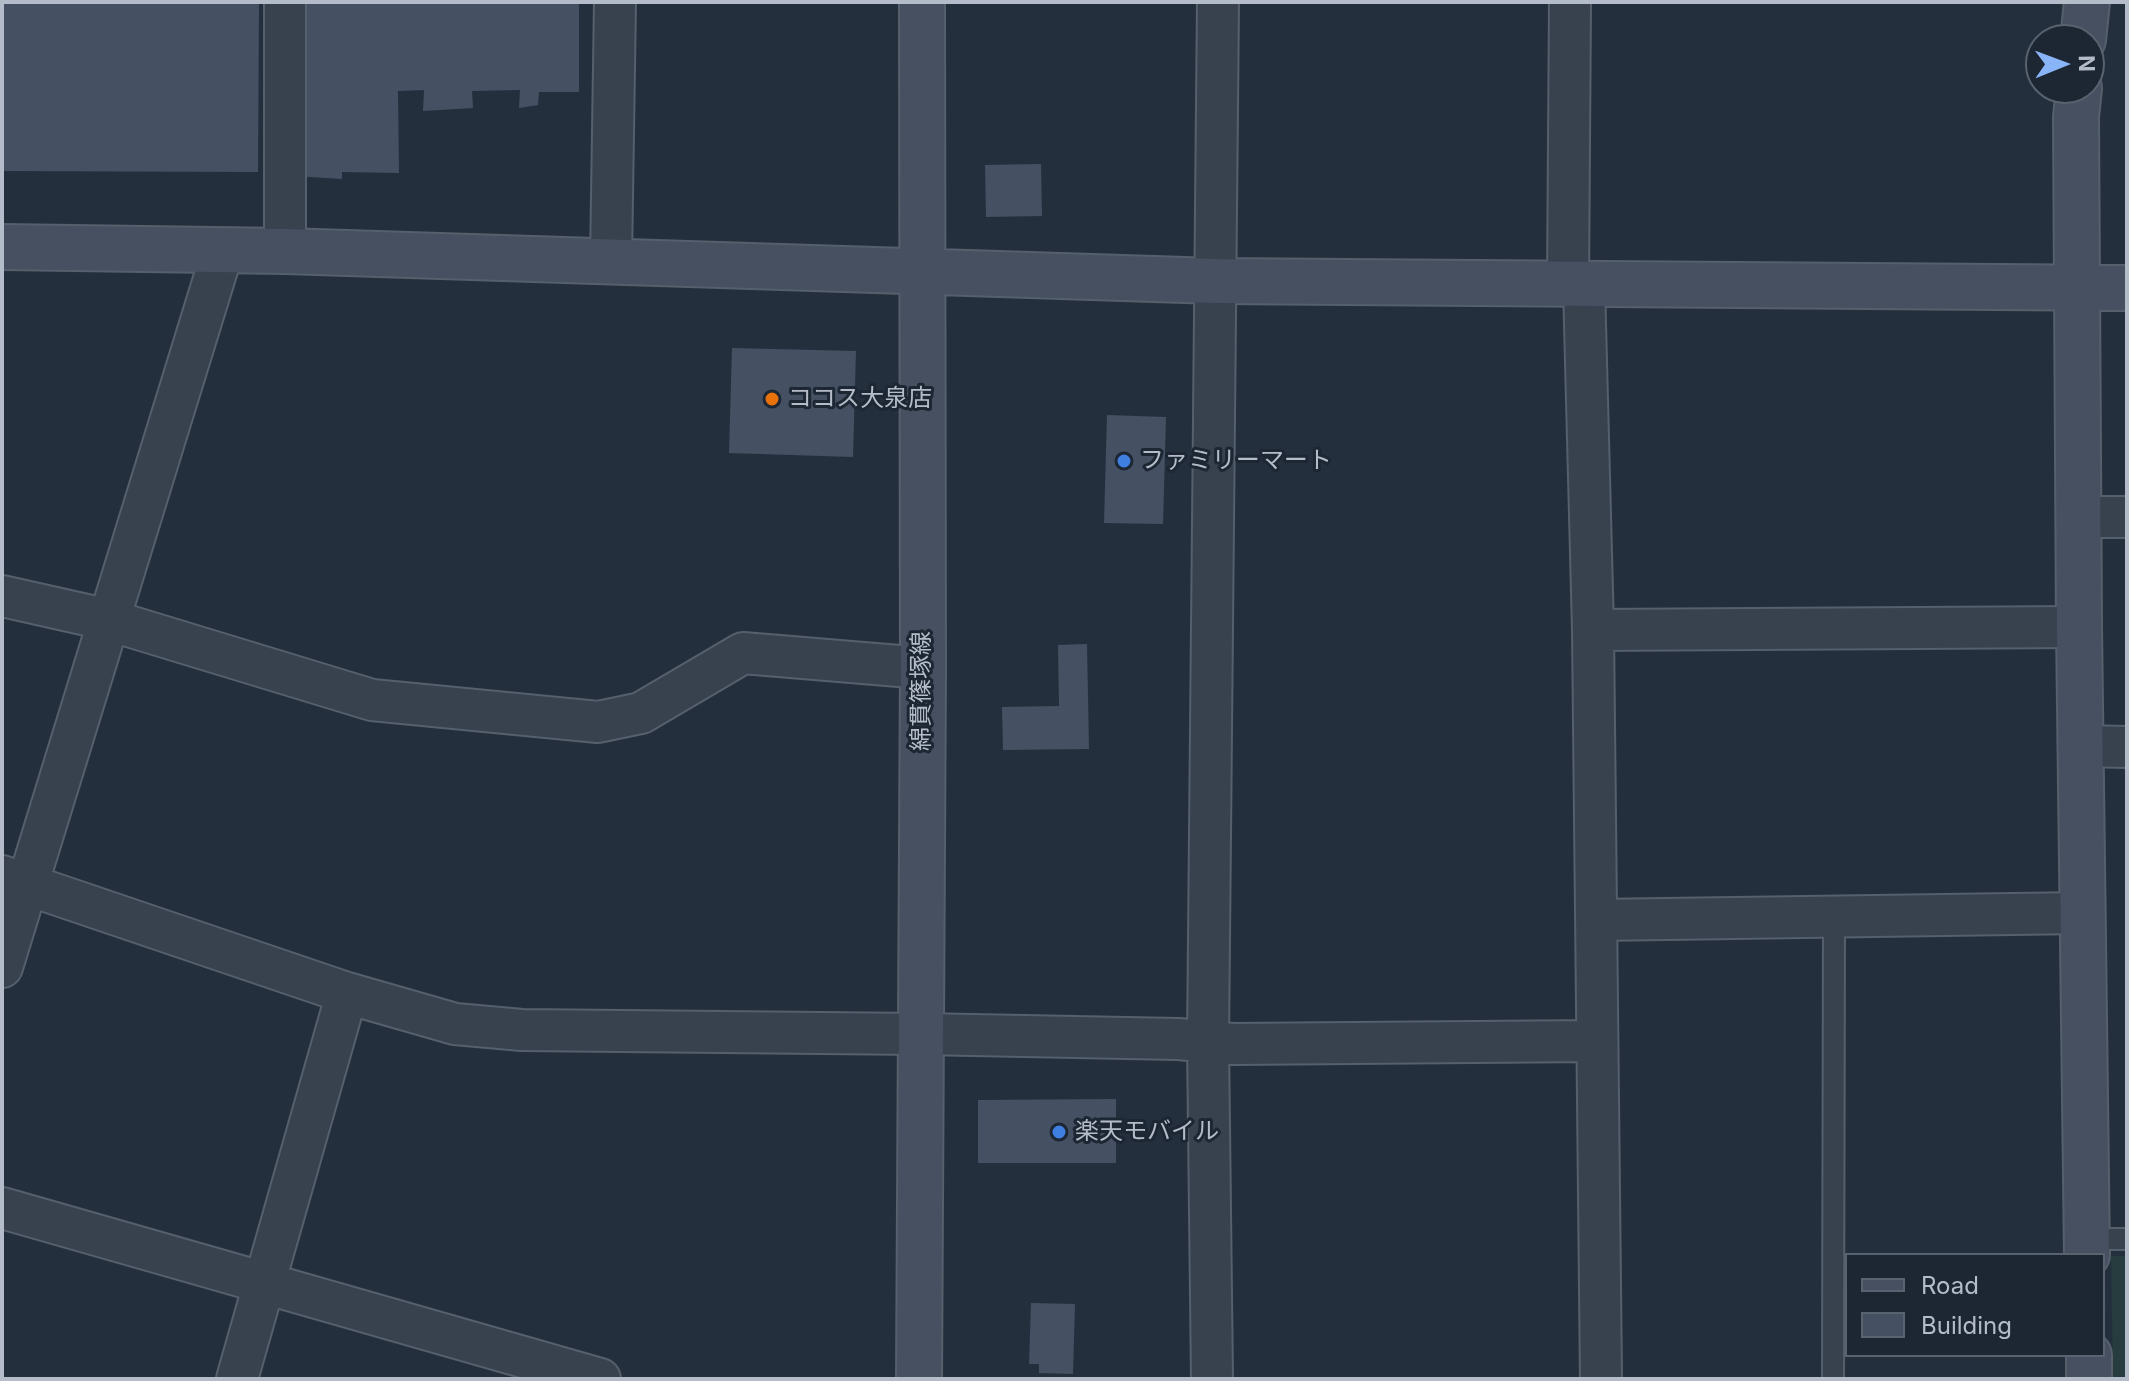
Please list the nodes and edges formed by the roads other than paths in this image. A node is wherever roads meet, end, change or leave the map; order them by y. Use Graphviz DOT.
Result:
graph roads {
  1 [pos="285,2"];
  2 [pos="615,2"];
  3 [pos="922,2"];
  4 [pos="1218,2"];
  5 [pos="1570,2"];
  6 [pos="2087,2"];
  7 [pos="2085,24"];
  8 [pos="2077,104"];
  9 [pos="2,247"];
  10 [pos="223,250"];
  11 [pos="285,251"];
  12 [pos="611,261"];
  13 [pos="921,273"];
  14 [pos="1216,281"];
  15 [pos="1576,285"];
  16 [pos="2078,287"];
  17 [pos="2127,288"];
  18 [pos="2080,517"];
  19 [pos="2127,517"];
  20 [pos="2,596"];
  21 [pos="109,620"];
  22 [pos="2079,627"];
  23 [pos="1593,630"];
  24 [pos="923,668"];
  25 [pos="2082,746"];
  26 [pos="2127,747"];
  27 [pos="15,880"];
  28 [pos="2083,913"];
  29 [pos="1834,916"];
  30 [pos="1596,920"];
  31 [pos="2,967"];
  32 [pos="347,993"];
  33 [pos="921,1034"];
  34 [pos="1595,1041"];
  35 [pos="1208,1042"];
  36 [pos="2,1208"];
  37 [pos="2101,1244"];
  38 [pos="264,1283"];
  39 [pos="2089,1357"];
  40 [pos="237,1379"];
  41 [pos="600,1379"];
  42 [pos="919,1379"];
  43 [pos="1212,1379"];
  44 [pos="1601,1379"];
  45 [pos="1833,1379"];
  46 [pos="2089,1379"];
  1 -- 11 [label="street"];
  2 -- 12 [label="street"];
  3 -- 13 [label="street, 綿貫篠塚線"];
  4 -- 14 [label="street"];
  5 -- 15 [label="street"];
  6 -- 7 [label="street"];
  8 -- 16 [label="street"];
  9 -- 10 [label="street"];
  10 -- 11 [label="street"];
  10 -- 21 [label="street"];
  11 -- 12 [label="street"];
  12 -- 13 [label="street"];
  13 -- 14 [label="street"];
  13 -- 24 [label="street, 綿貫篠塚線"];
  14 -- 15 [label="street"];
  14 -- 35 [label="street"];
  15 -- 16 [label="street"];
  15 -- 23 [label="street"];
  16 -- 17 [label="street"];
  16 -- 18 [label="street"];
  18 -- 19 [label="street"];
  18 -- 22 [label="street"];
  20 -- 21 [label="street"];
  21 -- 24 [label="street"];
  21 -- 27 [label="street"];
  22 -- 23 [label="street"];
  22 -- 25 [label="street"];
  23 -- 30 [label="street"];
  24 -- 33 [label="street, 綿貫篠塚線"];
  25 -- 26 [label="street"];
  25 -- 28 [label="street"];
  27 -- 31 [label="street"];
  27 -- 32 [label="street"];
  28 -- 29 [label="street"];
  28 -- 37 [label="street"];
  29 -- 30 [label="street"];
  29 -- 45 [label="lane"];
  30 -- 34 [label="street"];
  32 -- 33 [label="street"];
  32 -- 38 [label="street"];
  33 -- 35 [label="street"];
  33 -- 42 [label="street, 綿貫篠塚線"];
  34 -- 35 [label="street"];
  34 -- 44 [label="street"];
  35 -- 43 [label="street"];
  36 -- 38 [label="street"];
  38 -- 40 [label="street"];
  38 -- 41 [label="street"];
  39 -- 46 [label="street"];
}
